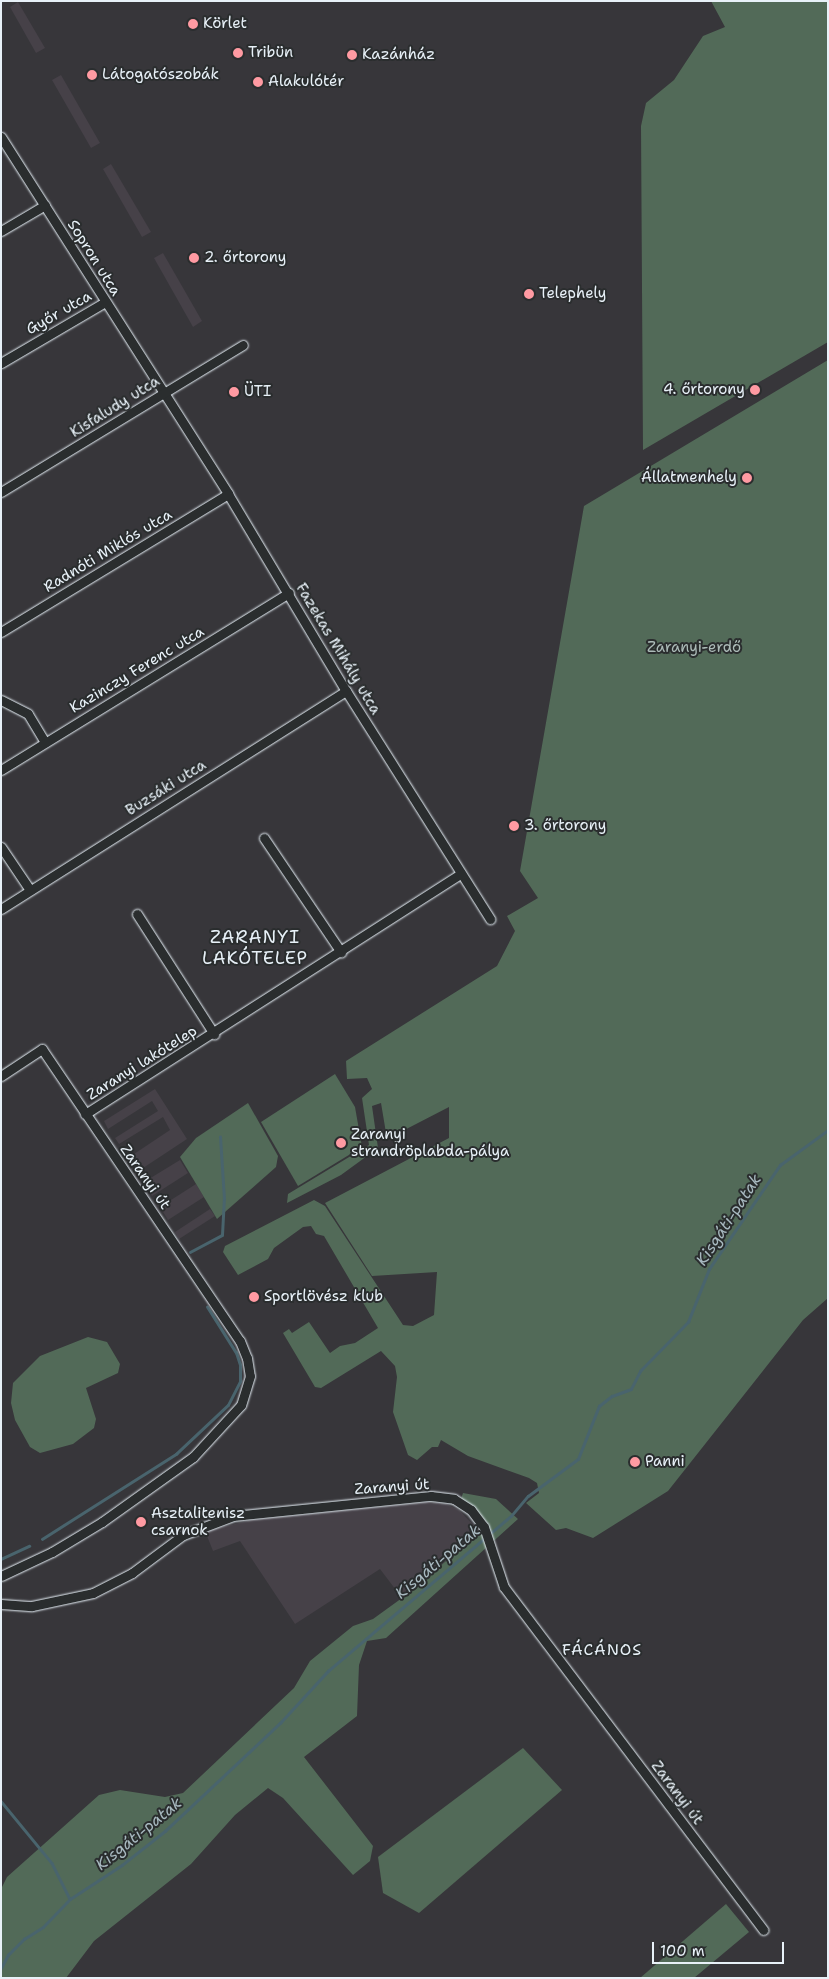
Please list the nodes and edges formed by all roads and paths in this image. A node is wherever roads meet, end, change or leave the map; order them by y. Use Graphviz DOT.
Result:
graph roads {
  1 [pos="1,137"];
  2 [pos="45,205"];
  3 [pos="1,231"];
  4 [pos="106,302"];
  5 [pos="243,345"];
  6 [pos="1,363"];
  7 [pos="164,392"];
  8 [pos="1,492"];
  9 [pos="228,494"];
  10 [pos="288,593"];
  11 [pos="1,632"];
  12 [pos="346,691"];
  13 [pos="1,700"];
  14 [pos="45,742"];
  15 [pos="1,770"];
  16 [pos="264,838"];
  17 [pos="1,847"];
  18 [pos="461,874"];
  19 [pos="30,890"];
  20 [pos="1,908"];
  21 [pos="138,914"];
  22 [pos="490,919"];
  23 [pos="341,952"];
  24 [pos="214,1034"];
  25 [pos="1,1076"];
  26 [pos="85,1114"];
  27 [pos="1,1576"];
  28 [pos="1,1604"];
  29 [pos="763,1930"];
  1 -- 2 [label="street, Sopron utca"];
  2 -- 3 [label="street"];
  2 -- 4 [label="street, Sopron utca"];
  4 -- 6 [label="street, Győr utca"];
  4 -- 7 [label="street, Sopron utca"];
  5 -- 7 [label="street, Kisfaludy utca"];
  7 -- 8 [label="street, Kisfaludy utca"];
  7 -- 9 [label="street, Fazekas Mihály utca"];
  9 -- 10 [label="street, Fazekas Mihály utca"];
  9 -- 11 [label="street, Radnóti Miklós utca"];
  10 -- 12 [label="street, Fazekas Mihály utca"];
  10 -- 14 [label="street, Kazinczy Ferenc utca"];
  12 -- 18 [label="street, Fazekas Mihály utca"];
  12 -- 19 [label="street, Buzsáki utca"];
  13 -- 14 [label="street"];
  14 -- 15 [label="street, Kazinczy Ferenc utca"];
  16 -- 23 [label="street"];
  17 -- 19 [label="street"];
  18 -- 22 [label="street, Fazekas Mihály utca"];
  18 -- 23 [label="street, Zaranyi lakótelep"];
  19 -- 20 [label="street, Buzsáki utca"];
  21 -- 24 [label="street, Zaranyi lakótelep"];
  23 -- 24 [label="street, Zaranyi lakótelep"];
  24 -- 26 [label="street, Zaranyi lakótelep"];
  25 -- 26 [label="street, Zaranyi út"];
  26 -- 27 [label="street, Zaranyi út"];
  28 -- 29 [label="street, Zaranyi út"];
}
